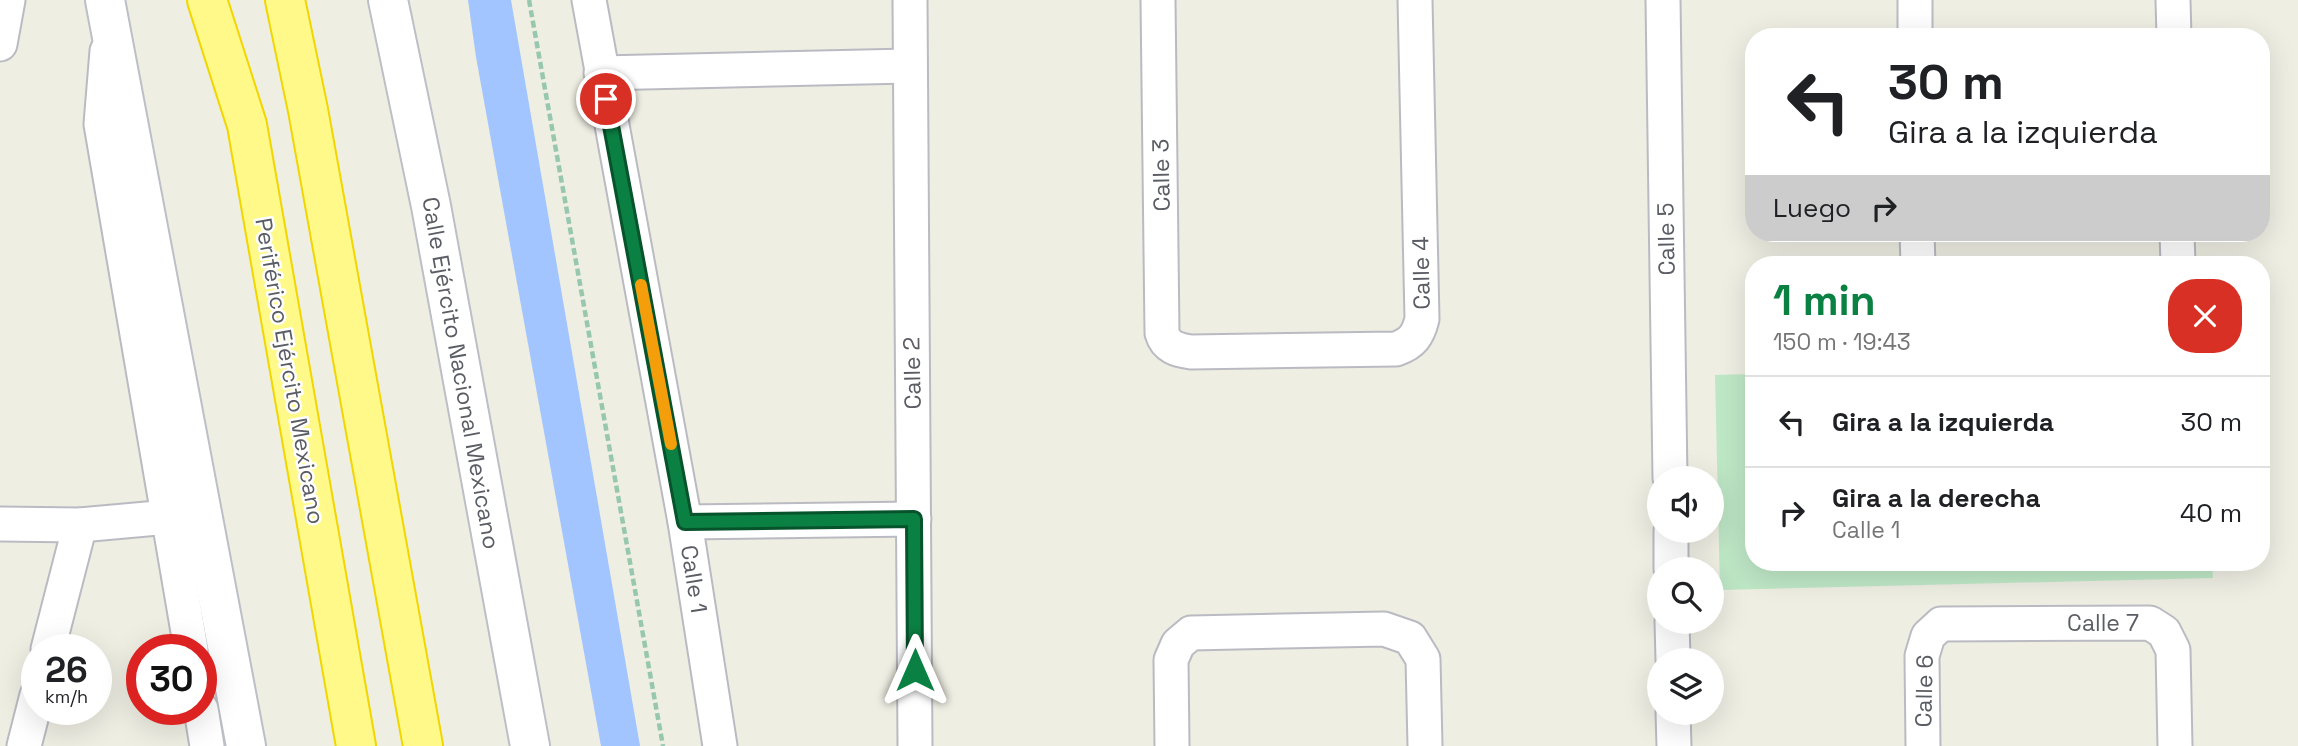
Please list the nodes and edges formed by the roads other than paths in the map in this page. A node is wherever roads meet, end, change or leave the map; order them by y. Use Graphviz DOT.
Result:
graph roads {
  1 [pos="8,0"];
  2 [pos="207,0"];
  3 [pos="285,0"];
  4 [pos="388,0"];
  5 [pos="589,0"];
  6 [pos="910,0"];
  7 [pos="1158,0"];
  8 [pos="1415,0"];
  9 [pos="1663,0"];
  10 [pos="1915,0"];
  11 [pos="2173,0"];
  12 [pos="107,11"];
  13 [pos="1916,28"];
  14 [pos="2174,28"];
  15 [pos="0,44"];
  16 [pos="909,66"];
  17 [pos="601,73"];
  18 [pos="1171,347"];
  19 [pos="1670,466"];
  20 [pos="187,516"];
  21 [pos="914,519"];
  22 [pos="685,522"];
  23 [pos="0,524"];
  24 [pos="80,526"];
  25 [pos="52,634"];
  26 [pos="191,634"];
  27 [pos="1928,636"];
  28 [pos="29,725"];
  29 [pos="203,725"];
  30 [pos="1673,725"];
  31 [pos="24,746"];
  32 [pos="206,746"];
  33 [pos="246,746"];
  34 [pos="356,746"];
  35 [pos="423,746"];
  36 [pos="530,746"];
  37 [pos="720,746"];
  38 [pos="915,746"];
  39 [pos="1172,746"];
  40 [pos="1424,746"];
  41 [pos="1674,746"];
  42 [pos="1923,746"];
  43 [pos="2175,746"];
  1 -- 15 [label="street"];
  2 -- 34 [label="highway, Periférico Ejército Mexicano"];
  3 -- 35 [label="highway"];
  4 -- 36 [label="street, Calle Ejército Nacional Mexicano"];
  5 -- 17 [label="street, Calle 1"];
  6 -- 16 [label="street, Calle 2"];
  7 -- 18 [label="street, Calle 3"];
  8 -- 18 [label="street, Calle 4"];
  9 -- 19 [label="street, Calle 5"];
  10 -- 13 [label="street"];
  11 -- 14 [label="street"];
  12 -- 20 [label="street"];
  16 -- 17 [label="street"];
  16 -- 21 [label="street, Calle 2"];
  17 -- 22 [label="street, Calle 1"];
  20 -- 24 [label="street"];
  20 -- 26 [label="street"];
  20 -- 33 [label="street"];
  21 -- 22 [label="street"];
  21 -- 38 [label="street, Calle 2"];
  22 -- 37 [label="street, Calle 1"];
  23 -- 24 [label="street"];
  24 -- 25 [label="street"];
  27 -- 42 [label="street, Calle 6"];
  27 -- 43 [label="street, Calle 7"];
  28 -- 31 [label="street"];
  29 -- 32 [label="street"];
  30 -- 41 [label="street"];
  39 -- 40 [label="street"];
}
